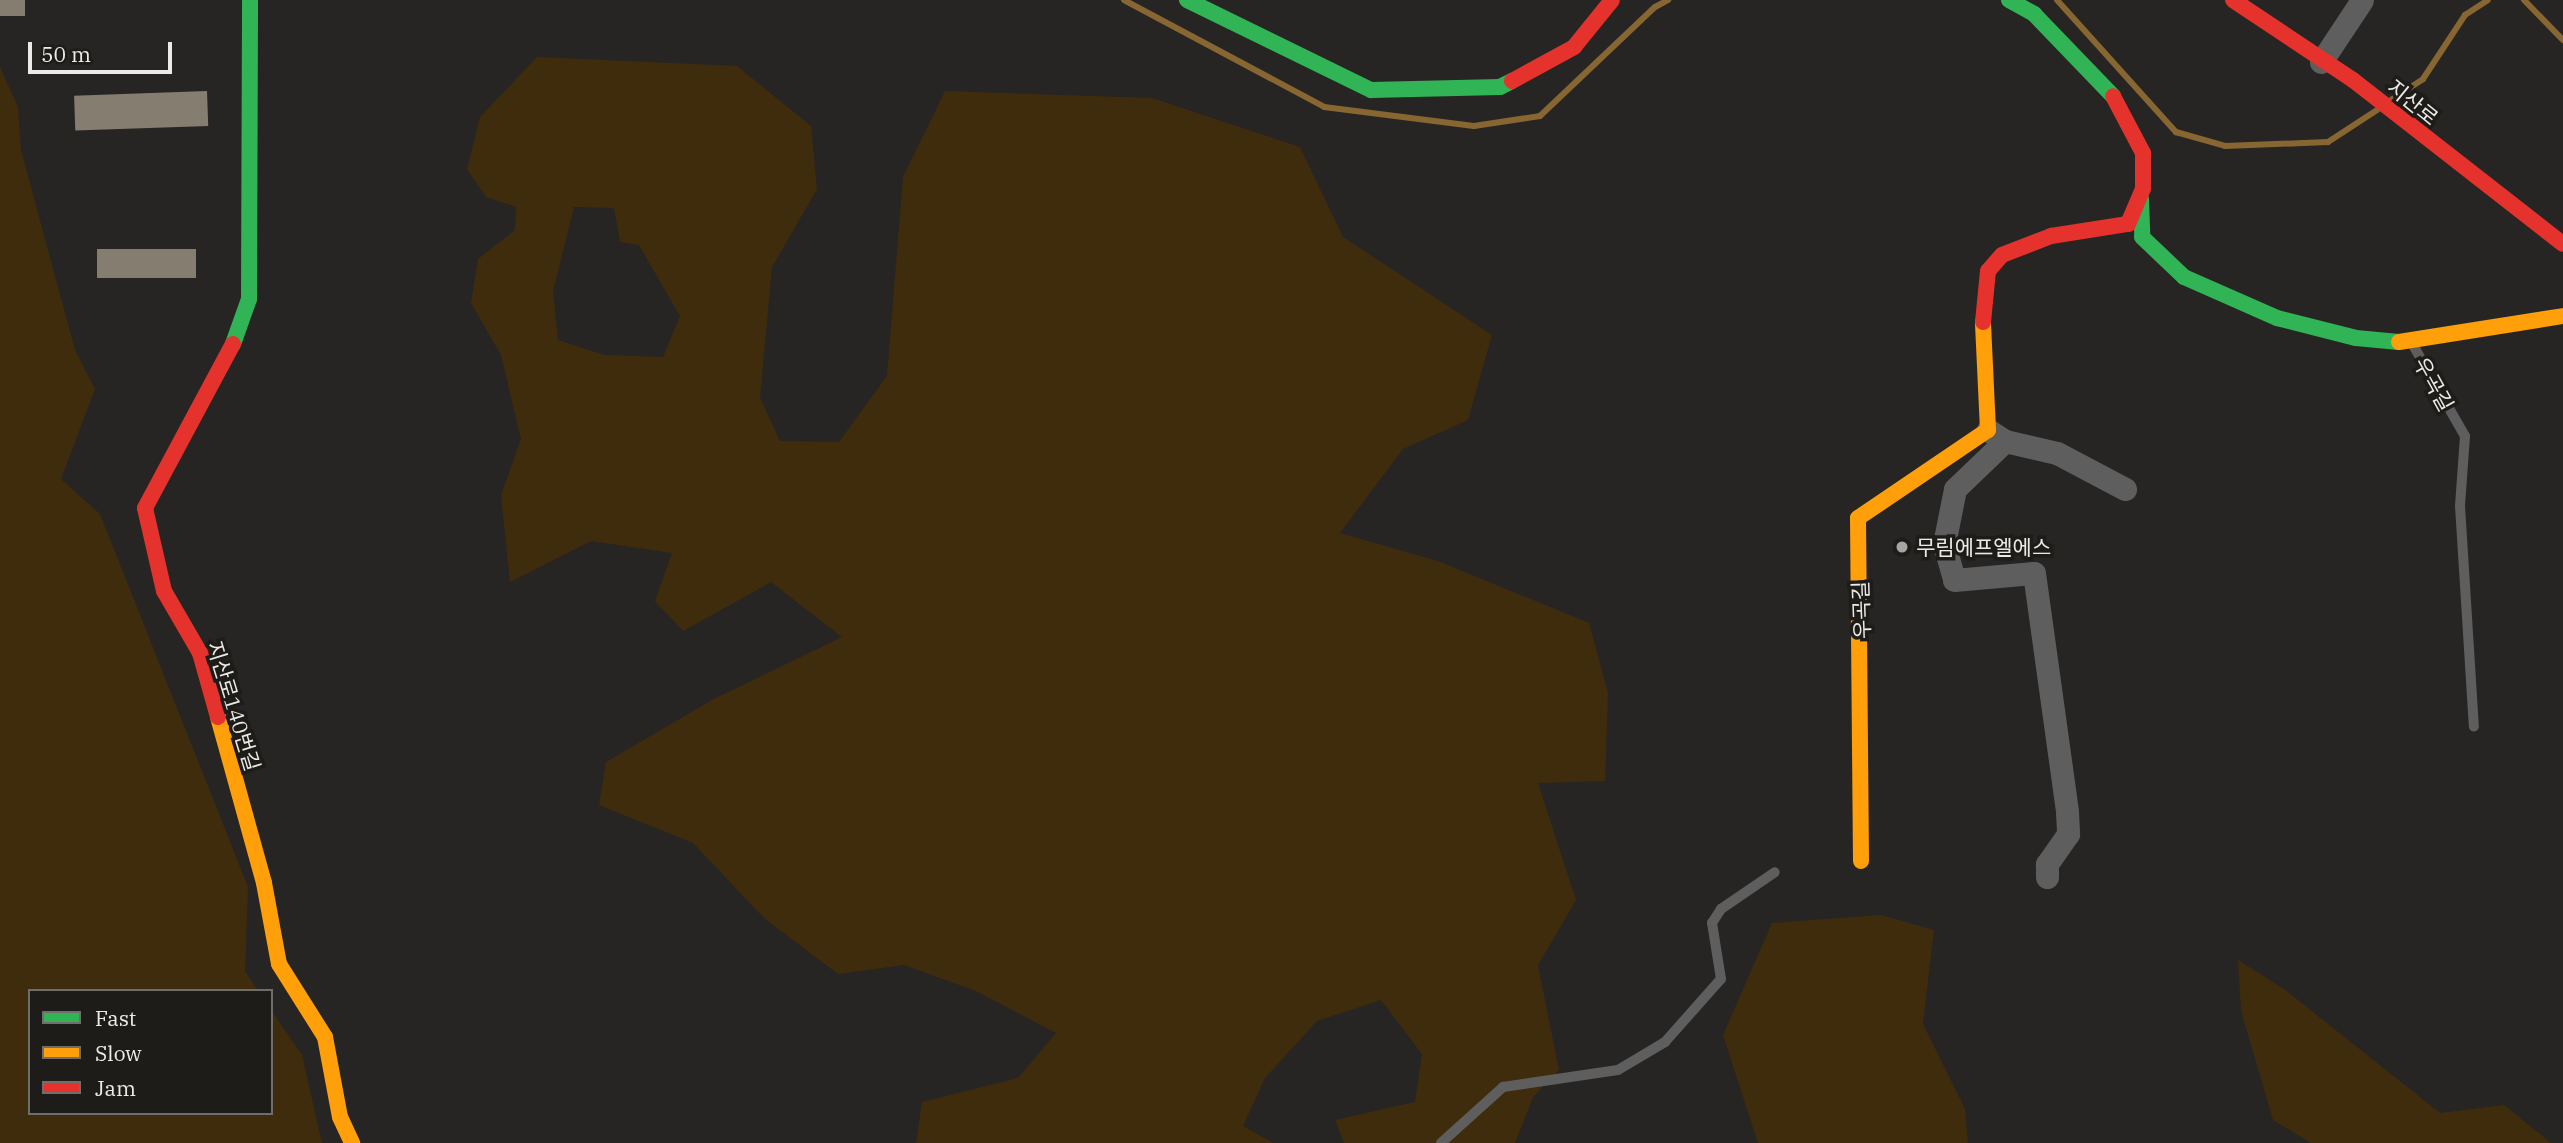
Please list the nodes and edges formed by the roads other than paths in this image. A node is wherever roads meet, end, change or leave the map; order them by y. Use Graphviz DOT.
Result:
graph roads {
  1 [pos="250,0"];
  2 [pos="1188,0"];
  3 [pos="1612,0"];
  4 [pos="2009,0"];
  5 [pos="2233,0"];
  6 [pos="2362,0"];
  7 [pos="2321,62"];
  8 [pos="2143,188"];
  9 [pos="2563,244"];
  10 [pos="2563,316"];
  11 [pos="2411,343"];
  12 [pos="1996,435"];
  13 [pos="2125,489"];
  14 [pos="2473,727"];
  15 [pos="1861,861"];
  16 [pos="1775,872"];
  17 [pos="2047,877"];
  18 [pos="352,1143"];
  19 [pos="1441,1143"];
  1 -- 18 [label="street, 지산로140번길"];
  2 -- 3 [label="street"];
  4 -- 8 [label="street, 우곡길"];
  5 -- 7 [label="street, 지산로"];
  6 -- 7 [label="street"];
  7 -- 9 [label="street, 지산로"];
  8 -- 11 [label="street, 우곡길"];
  8 -- 12 [label="street, 우곡길"];
  10 -- 11 [label="street"];
  11 -- 14 [label="lane, 우곡길"];
  12 -- 13 [label="street"];
  12 -- 15 [label="street, 우곡길"];
  12 -- 17 [label="street"];
  16 -- 19 [label="lane"];
}
